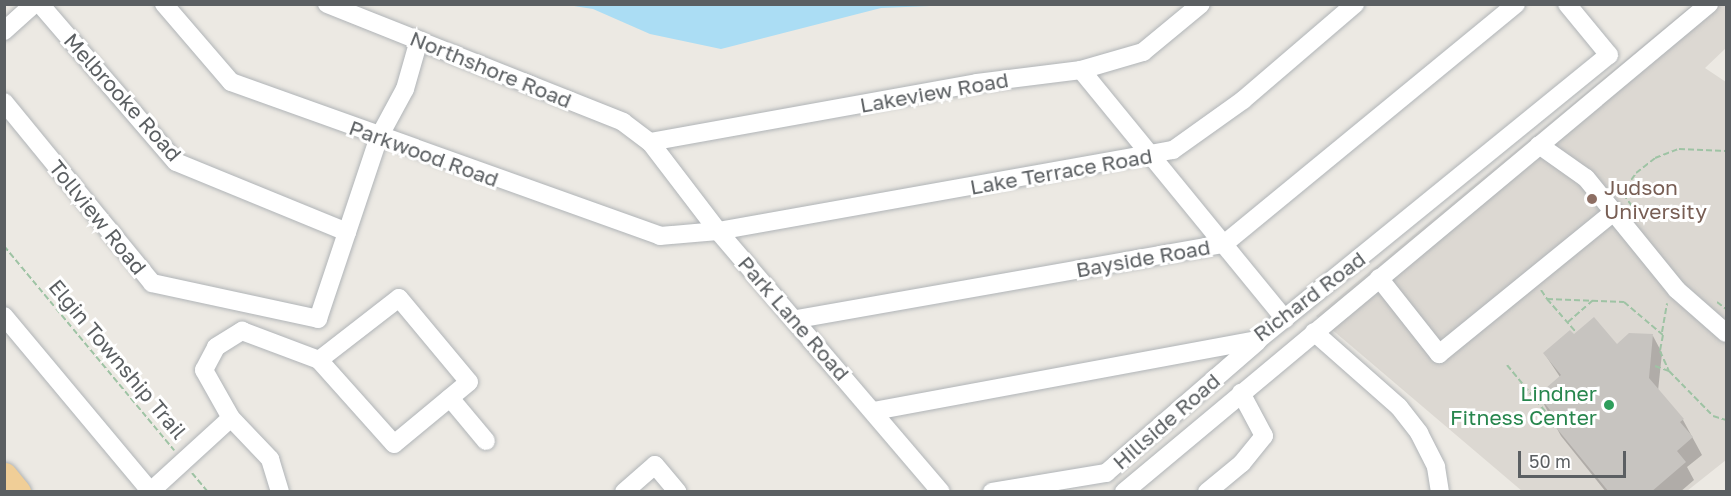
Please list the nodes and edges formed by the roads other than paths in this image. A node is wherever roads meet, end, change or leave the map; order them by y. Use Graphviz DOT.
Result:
graph roads {
  1 [pos="34,4"];
  2 [pos="40,4"];
  3 [pos="164,4"];
  4 [pos="327,4"];
  5 [pos="1201,4"];
  6 [pos="1355,4"];
  7 [pos="1516,4"];
  8 [pos="1568,4"];
  9 [pos="1709,4"];
  10 [pos="4,32"];
  11 [pos="419,40"];
  12 [pos="1081,70"];
  13 [pos="4,102"];
  14 [pos="379,137"];
  15 [pos="650,142"];
  16 [pos="1539,145"];
  17 [pos="1152,156"];
  18 [pos="1614,212"];
  19 [pos="718,231"];
  20 [pos="347,232"];
  21 [pos="1224,244"];
  22 [pos="1379,278"];
  23 [pos="4,316"];
  24 [pos="797,319"];
  25 [pos="1285,319"];
  26 [pos="1314,332"];
  27 [pos="1726,333"];
  28 [pos="1258,340"];
  29 [pos="319,360"];
  30 [pos="1241,393"];
  31 [pos="450,398"];
  32 [pos="874,411"];
  33 [pos="231,418"];
  34 [pos="486,441"];
  35 [pos="4,476"];
  36 [pos="151,491"];
  37 [pos="17,492"];
  38 [pos="280,492"];
  39 [pos="624,492"];
  40 [pos="678,492"];
  41 [pos="941,492"];
  42 [pos="992,492"];
  43 [pos="1124,492"];
  44 [pos="1207,492"];
  45 [pos="1440,492"];
  1 -- 10 [label="street"];
  2 -- 20 [label="street, Melbrooke Road"];
  3 -- 14 [label="street, Parkwood Road"];
  4 -- 11 [label="street, Northshore Road"];
  5 -- 12 [label="street, Lakeview Road"];
  6 -- 17 [label="street, Lake Terrace Road"];
  7 -- 21 [label="street, Bayside Road"];
  8 -- 25 [label="street, Richard Road"];
  9 -- 16 [label="street"];
  11 -- 14 [label="street"];
  11 -- 15 [label="street, Northshore Road"];
  12 -- 15 [label="street, Lakeview Road"];
  12 -- 17 [label="street"];
  13 -- 20 [label="street, Tollview Road"];
  14 -- 19 [label="street, Parkwood Road"];
  14 -- 20 [label="street"];
  15 -- 19 [label="street, Park Lane Road"];
  16 -- 18 [label="street"];
  16 -- 22 [label="street"];
  17 -- 19 [label="street, Lake Terrace Road"];
  17 -- 21 [label="street"];
  18 -- 22 [label="street"];
  18 -- 27 [label="street"];
  19 -- 24 [label="street, Park Lane Road"];
  21 -- 24 [label="street, Bayside Road"];
  21 -- 25 [label="street"];
  22 -- 26 [label="street"];
  23 -- 36 [label="street"];
  24 -- 32 [label="street, Park Lane Road"];
  25 -- 28 [label="street, Richard Road"];
  26 -- 30 [label="street"];
  26 -- 45 [label="street"];
  28 -- 32 [label="street, Richard Road"];
  28 -- 42 [label="street, Hillside Road"];
  29 -- 31 [label="street"];
  29 -- 31 [label="street"];
  29 -- 33 [label="street"];
  30 -- 43 [label="street"];
  30 -- 44 [label="street"];
  31 -- 34 [label="street"];
  32 -- 41 [label="street, Park Lane Road"];
  33 -- 36 [label="street"];
  33 -- 38 [label="street"];
  35 -- 37 [label="highway"];
  39 -- 40 [label="street"];
}
